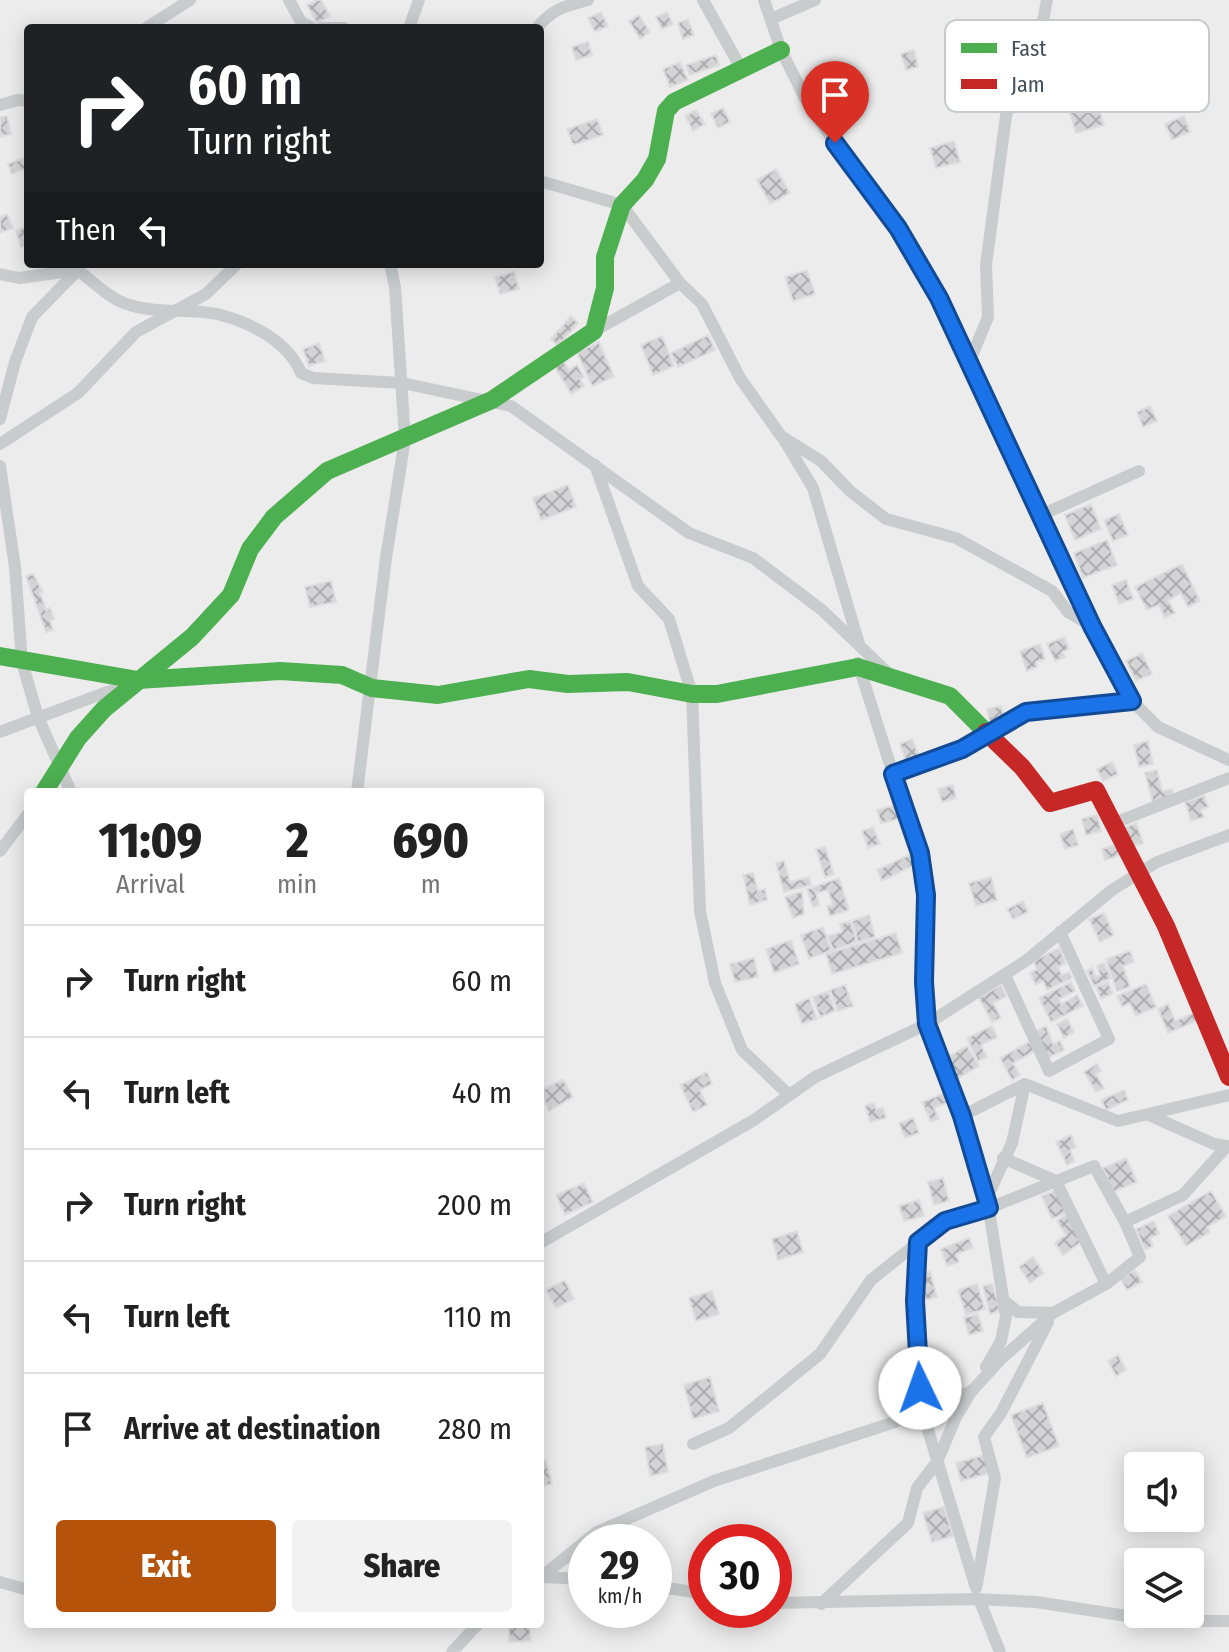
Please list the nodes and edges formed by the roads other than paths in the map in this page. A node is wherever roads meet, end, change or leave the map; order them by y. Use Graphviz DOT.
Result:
graph roads {
  1 [pos="190,0"];
  2 [pos="289,0"];
  3 [pos="419,0"];
  4 [pos="540,0"];
  5 [pos="588,0"];
  6 [pos="703,0"];
  7 [pos="764,0"];
  8 [pos="815,0"];
  9 [pos="1047,0"];
  10 [pos="547,14"];
  11 [pos="771,19"];
  12 [pos="1043,20"];
  13 [pos="152,24"];
  14 [pos="305,24"];
  15 [pos="410,24"];
  16 [pos="540,24"];
  17 [pos="781,50"];
  18 [pos="742,70"];
  19 [pos="24,98"];
  20 [pos="0,105"];
  21 [pos="1007,112"];
  22 [pos="544,182"];
  23 [pos="622,205"];
  24 [pos="73,268"];
  25 [pos="77,268"];
  26 [pos="79,268"];
  27 [pos="233,268"];
  28 [pos="390,268"];
  29 [pos="0,274"];
  30 [pos="680,283"];
  31 [pos="174,313"];
  32 [pos="594,331"];
  33 [pos="969,363"];
  34 [pos="402,383"];
  35 [pos="487,403"];
  36 [pos="0,419"];
  37 [pos="781,436"];
  38 [pos="405,439"];
  39 [pos="0,444"];
  40 [pos="595,465"];
  41 [pos="0,466"];
  42 [pos="1139,471"];
  43 [pos="1039,516"];
  44 [pos="1092,626"];
  45 [pos="860,645"];
  46 [pos="0,656"];
  47 [pos="22,662"];
  48 [pos="858,667"];
  49 [pos="138,680"];
  50 [pos="898,680"];
  51 [pos="372,688"];
  52 [pos="692,694"];
  53 [pos="1132,701"];
  54 [pos="38,717"];
  55 [pos="0,732"];
  56 [pos="988,736"];
  57 [pos="1229,760"];
  58 [pos="62,767"];
  59 [pos="893,774"];
  60 [pos="1229,778"];
  61 [pos="47,788"];
  62 [pos="70,788"];
  63 [pos="358,788"];
  64 [pos="24,819"];
  65 [pos="1114,823"];
  66 [pos="1229,835"];
  67 [pos="0,851"];
  68 [pos="1141,874"];
  69 [pos="1060,932"];
  70 [pos="1005,975"];
  71 [pos="927,1024"];
  72 [pos="1229,1077"];
  73 [pos="1025,1084"];
  74 [pos="789,1095"];
  75 [pos="1229,1095"];
  76 [pos="1149,1115"];
  77 [pos="962,1116"];
  78 [pos="1003,1158"];
  79 [pos="1056,1181"];
  80 [pos="988,1203"];
  81 [pos="1125,1222"];
  82 [pos="544,1241"];
  83 [pos="918,1242"];
  84 [pos="1106,1284"];
  85 [pos="1002,1299"];
  86 [pos="1053,1313"];
  87 [pos="971,1392"];
  88 [pos="921,1407"];
  89 [pos="693,1444"];
  90 [pos="937,1462"];
  91 [pos="544,1575"];
  92 [pos="544,1577"];
  93 [pos="568,1578"];
  94 [pos="0,1582"];
  95 [pos="24,1589"];
  96 [pos="977,1595"];
  97 [pos="792,1603"];
  98 [pos="821,1604"];
  99 [pos="1229,1621"];
  100 [pos="474,1628"];
  101 [pos="452,1652"];
  102 [pos="1000,1652"];
  1 -- 13 [label="street"];
  2 -- 14 [label="street"];
  3 -- 15 [label="street"];
  4 -- 10 [label="street"];
  5 -- 10 [label="street"];
  6 -- 18 [label="street"];
  7 -- 11 [label="street"];
  8 -- 11 [label="street"];
  9 -- 12 [label="street"];
  10 -- 16 [label="street"];
  11 -- 17 [label="street"];
  17 -- 18 [label="street"];
  17 -- 33 [label="street"];
  18 -- 23 [label="street"];
  19 -- 20 [label="street"];
  21 -- 33 [label="street"];
  22 -- 23 [label="street"];
  23 -- 30 [label="street"];
  23 -- 32 [label="street"];
  24 -- 29 [label="street"];
  25 -- 36 [label="street"];
  26 -- 31 [label="street"];
  27 -- 31 [label="street"];
  28 -- 34 [label="street"];
  30 -- 32 [label="street"];
  30 -- 37 [label="street"];
  31 -- 34 [label="street"];
  31 -- 39 [label="street"];
  32 -- 35 [label="street"];
  33 -- 43 [label="street"];
  34 -- 35 [label="street"];
  34 -- 38 [label="street"];
  35 -- 38 [label="street"];
  35 -- 40 [label="street"];
  37 -- 44 [label="street"];
  37 -- 45 [label="street"];
  38 -- 49 [label="street"];
  38 -- 51 [label="street"];
  40 -- 45 [label="street"];
  40 -- 52 [label="street"];
  41 -- 47 [label="street"];
  42 -- 43 [label="street"];
  43 -- 44 [label="street"];
  44 -- 53 [label="street"];
  45 -- 48 [label="street"];
  45 -- 50 [label="street"];
  46 -- 47 [label="street"];
  47 -- 49 [label="street"];
  47 -- 54 [label="street"];
  48 -- 50 [label="street"];
  48 -- 52 [label="street"];
  48 -- 59 [label="street"];
  49 -- 51 [label="street"];
  49 -- 54 [label="street"];
  49 -- 58 [label="street"];
  50 -- 56 [label="street"];
  51 -- 52 [label="street"];
  51 -- 63 [label="street"];
  52 -- 74 [label="street"];
  53 -- 56 [label="street"];
  53 -- 57 [label="street"];
  54 -- 55 [label="street"];
  54 -- 58 [label="street"];
  56 -- 59 [label="street"];
  56 -- 65 [label="street"];
  58 -- 61 [label="street"];
  58 -- 62 [label="street"];
  59 -- 71 [label="street"];
  60 -- 65 [label="street"];
  64 -- 67 [label="street"];
  65 -- 68 [label="street"];
  66 -- 68 [label="street"];
  68 -- 69 [label="street"];
  68 -- 72 [label="street"];
  69 -- 70 [label="street"];
  69 -- 70 [label="street"];
  70 -- 71 [label="street"];
  71 -- 74 [label="street"];
  71 -- 77 [label="street"];
  73 -- 76 [label="street"];
  73 -- 77 [label="street"];
  73 -- 78 [label="street"];
  74 -- 82 [label="street"];
  75 -- 76 [label="street"];
  76 -- 81 [label="street"];
  77 -- 80 [label="street"];
  78 -- 79 [label="street"];
  78 -- 80 [label="street"];
  79 -- 80 [label="street"];
  79 -- 81 [label="street"];
  79 -- 84 [label="street"];
  80 -- 83 [label="street"];
  80 -- 85 [label="street"];
  81 -- 84 [label="street"];
  83 -- 88 [label="street"];
  83 -- 89 [label="street"];
  84 -- 86 [label="street"];
  85 -- 86 [label="street"];
  85 -- 87 [label="street"];
  86 -- 87 [label="street"];
  86 -- 96 [label="street"];
  87 -- 88 [label="street"];
  87 -- 90 [label="street"];
  88 -- 90 [label="street"];
  88 -- 91 [label="street"];
  90 -- 96 [label="street"];
  90 -- 98 [label="street"];
  92 -- 93 [label="street"];
  94 -- 95 [label="street"];
  96 -- 98 [label="street"];
  96 -- 99 [label="street"];
  96 -- 102 [label="street"];
  97 -- 98 [label="street"];
  100 -- 101 [label="street"];
}
